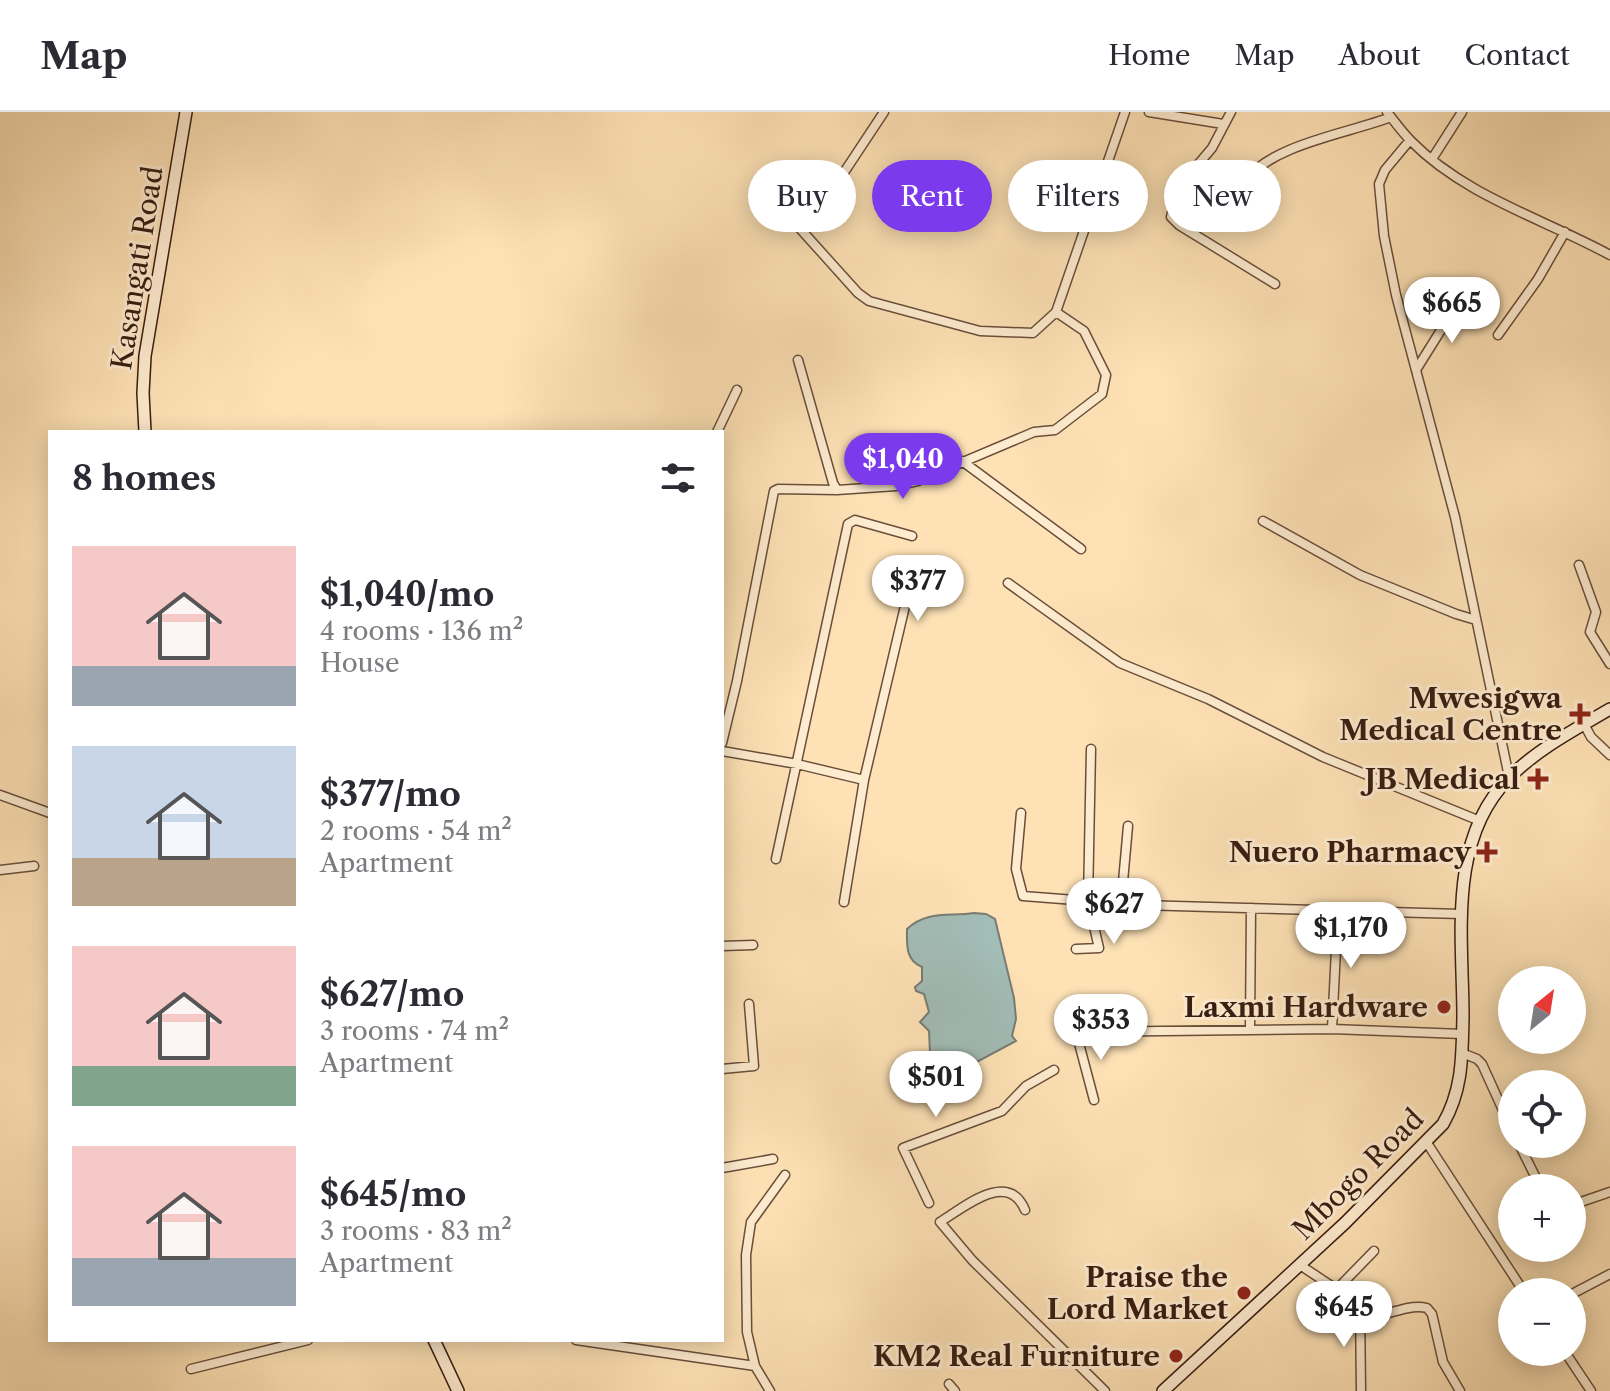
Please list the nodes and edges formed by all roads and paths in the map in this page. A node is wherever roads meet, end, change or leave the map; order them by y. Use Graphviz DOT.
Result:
graph roads {
  1 [pos="186,112"];
  2 [pos="884,112"];
  3 [pos="1125,112"];
  4 [pos="1149,112"];
  5 [pos="1231,112"];
  6 [pos="1462,112"];
  7 [pos="1389,114"];
  8 [pos="1223,124"];
  9 [pos="1410,140"];
  10 [pos="1432,159"];
  11 [pos="852,160"];
  12 [pos="1273,160"];
  13 [pos="803,232"];
  14 [pos="1565,232"];
  15 [pos="1610,255"];
  16 [pos="1275,284"];
  17 [pos="1056,312"];
  18 [pos="1435,312"];
  19 [pos="1498,335"];
  20 [pos="798,360"];
  21 [pos="1416,370"];
  22 [pos="737,390"];
  23 [pos="145,430"];
  24 [pos="718,430"];
  25 [pos="962,461"];
  26 [pos="837,490"];
  27 [pos="1263,521"];
  28 [pos="912,536"];
  29 [pos="1081,549"];
  30 [pos="1579,565"];
  31 [pos="1008,583"];
  32 [pos="909,589"];
  33 [pos="1476,620"];
  34 [pos="1610,664"];
  35 [pos="1610,709"];
  36 [pos="1584,724"];
  37 [pos="724,735"];
  38 [pos="1091,749"];
  39 [pos="724,751"];
  40 [pos="1610,755"];
  41 [pos="797,764"];
  42 [pos="1509,777"];
  43 [pos="864,780"];
  44 [pos="0,795"];
  45 [pos="48,812"];
  46 [pos="1021,813"];
  47 [pos="1480,821"];
  48 [pos="1128,826"];
  49 [pos="776,859"];
  50 [pos="34,866"];
  51 [pos="0,870"];
  52 [pos="1088,901"];
  53 [pos="844,902"];
  54 [pos="1121,904"];
  55 [pos="1251,908"];
  56 [pos="1338,910"];
  57 [pos="1461,914"];
  58 [pos="753,945"];
  59 [pos="724,946"];
  60 [pos="1076,949"];
  61 [pos="749,1004"];
  62 [pos="1332,1029"];
  63 [pos="1250,1030"];
  64 [pos="1462,1034"];
  65 [pos="1462,1053"];
  66 [pos="724,1069"];
  67 [pos="1054,1070"];
  68 [pos="1498,1099"];
  69 [pos="1094,1100"];
  70 [pos="1427,1143"];
  71 [pos="773,1159"];
  72 [pos="724,1168"];
  73 [pos="785,1175"];
  74 [pos="1610,1192"];
  75 [pos="1586,1200"];
  76 [pos="929,1203"];
  77 [pos="1025,1210"];
  78 [pos="1374,1251"];
  79 [pos="1300,1265"];
  80 [pos="1610,1274"];
  81 [pos="1515,1278"];
  82 [pos="1586,1287"];
  83 [pos="1336,1290"];
  84 [pos="1360,1306"];
  85 [pos="300,1342"];
  86 [pos="436,1342"];
  87 [pos="590,1342"];
  88 [pos="755,1366"];
  89 [pos="1574,1366"];
  90 [pos="191,1369"];
  91 [pos="458,1391"];
  92 [pos="770,1391"];
  93 [pos="1105,1391"];
  94 [pos="1163,1391"];
  95 [pos="1361,1391"];
  96 [pos="1460,1391"];
  97 [pos="1591,1391"];
  1 -- 23 [label="main road, Kasangati Road"];
  2 -- 11 [label="street"];
  3 -- 17 [label="street"];
  4 -- 8 [label="street"];
  5 -- 8 [label="street"];
  6 -- 10 [label="street"];
  7 -- 9 [label="street"];
  7 -- 12 [label="street"];
  8 -- 16 [label="street"];
  9 -- 10 [label="street"];
  9 -- 21 [label="street"];
  10 -- 14 [label="street"];
  13 -- 17 [label="street"];
  14 -- 15 [label="street"];
  14 -- 19 [label="street"];
  17 -- 25 [label="street"];
  18 -- 21 [label="street"];
  20 -- 26 [label="street"];
  21 -- 33 [label="street"];
  22 -- 24 [label="street"];
  25 -- 26 [label="street"];
  25 -- 29 [label="street"];
  26 -- 37 [label="street"];
  27 -- 33 [label="street"];
  28 -- 41 [label="street"];
  30 -- 34 [label="street"];
  31 -- 47 [label="street"];
  32 -- 43 [label="street"];
  33 -- 42 [label="street"];
  35 -- 36 [label="main road, Mbogo Road"];
  36 -- 40 [label="street"];
  36 -- 42 [label="main road, Mbogo Road"];
  38 -- 52 [label="street"];
  39 -- 41 [label="street"];
  41 -- 43 [label="street"];
  41 -- 49 [label="street"];
  42 -- 47 [label="main road, Mbogo Road"];
  43 -- 53 [label="street"];
  44 -- 45 [label="street"];
  46 -- 52 [label="street"];
  47 -- 57 [label="main road, Mbogo Road"];
  48 -- 54 [label="street"];
  50 -- 51 [label="street"];
  52 -- 54 [label="street"];
  52 -- 60 [label="street"];
  54 -- 55 [label="street"];
  55 -- 56 [label="street"];
  55 -- 63 [label="street"];
  56 -- 57 [label="street"];
  56 -- 62 [label="street"];
  57 -- 64 [label="main road, Mbogo Road"];
  58 -- 59 [label="street"];
  61 -- 66 [label="street"];
  62 -- 63 [label="street"];
  62 -- 64 [label="street"];
  63 -- 69 [label="street"];
  64 -- 65 [label="main road, Mbogo Road"];
  65 -- 68 [label="street"];
  65 -- 70 [label="main road, Mbogo Road"];
  67 -- 76 [label="street"];
  70 -- 79 [label="main road, Mbogo Road"];
  70 -- 81 [label="street"];
  71 -- 72 [label="street"];
  73 -- 88 [label="street"];
  74 -- 75 [label="street"];
  77 -- 93 [label="street"];
  78 -- 83 [label="street"];
  79 -- 83 [label="street"];
  79 -- 94 [label="main road, Mbogo Road"];
  80 -- 82 [label="street"];
  83 -- 84 [label="street"];
  84 -- 95 [label="street"];
  84 -- 96 [label="street"];
  85 -- 90 [label="street"];
  86 -- 91 [label="main road"];
  87 -- 88 [label="street"];
  88 -- 92 [label="street"];
  89 -- 97 [label="street"];
}
